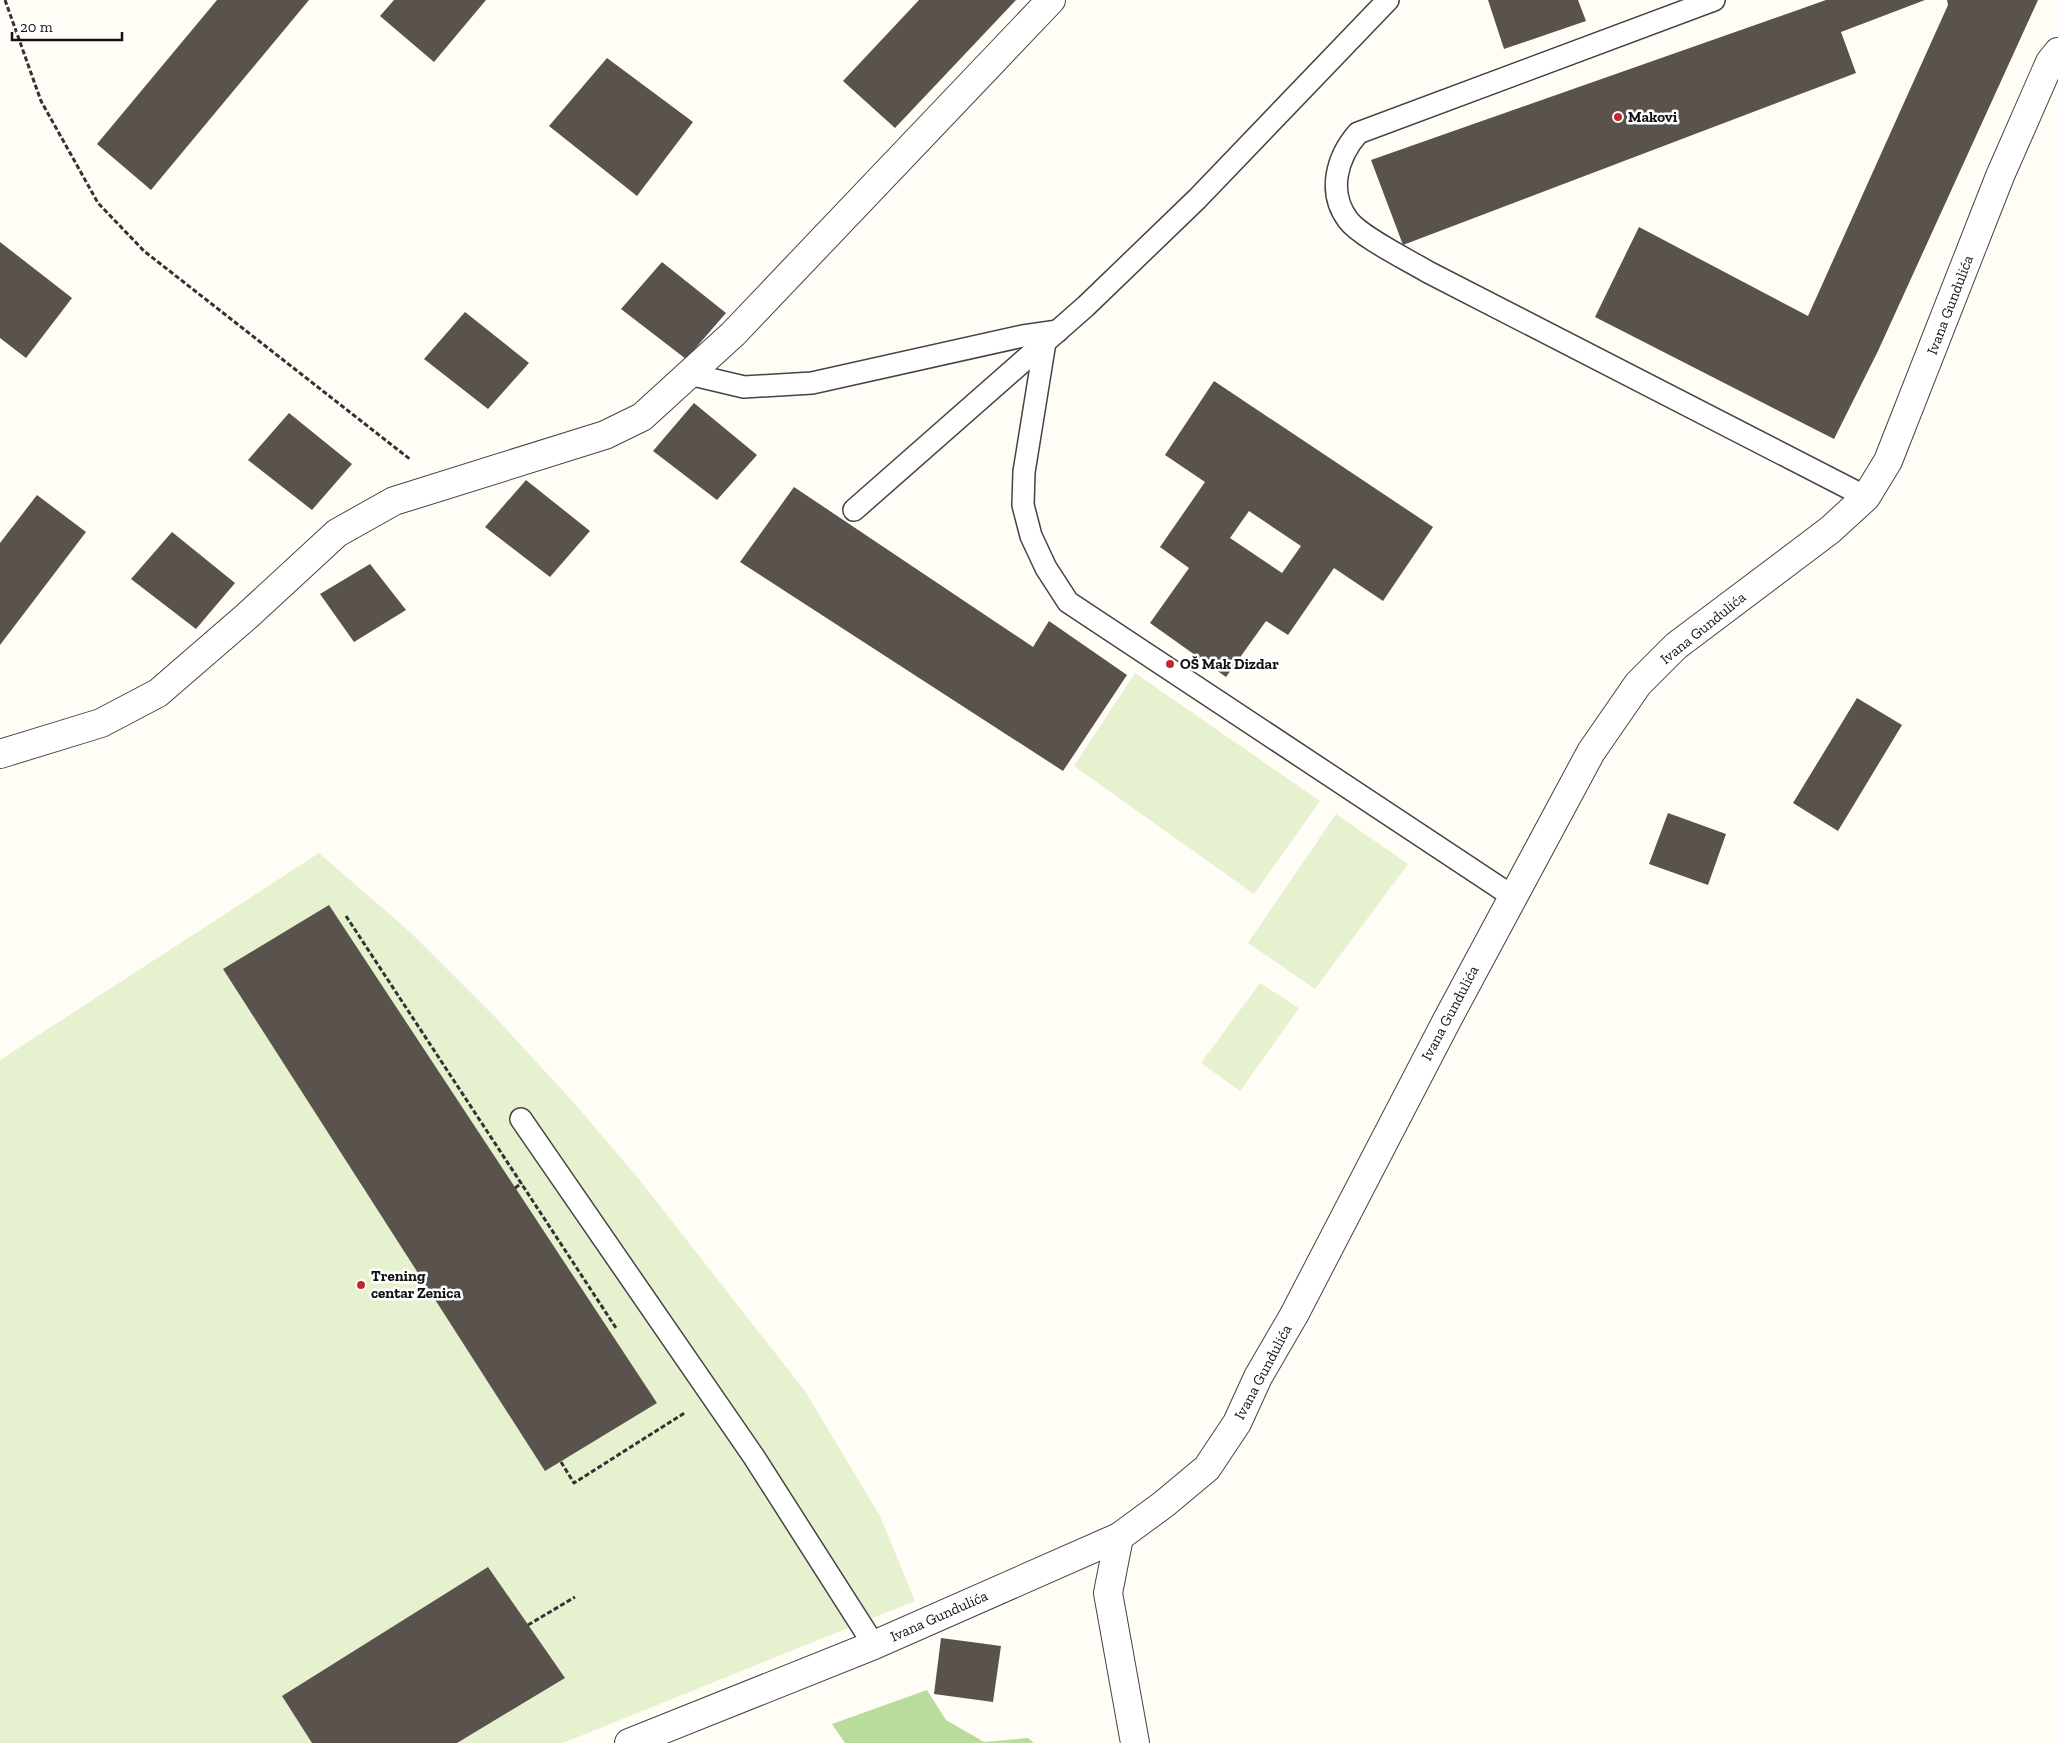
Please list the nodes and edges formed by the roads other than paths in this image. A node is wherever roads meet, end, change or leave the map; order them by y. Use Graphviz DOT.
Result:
graph roads {
  1 [pos="1052,0"];
  2 [pos="1388,0"];
  3 [pos="1714,0"];
  4 [pos="2058,52"];
  5 [pos="1052,336"];
  6 [pos="689,374"];
  7 [pos="1866,497"];
  8 [pos="854,510"];
  9 [pos="0,754"];
  10 [pos="1512,896"];
  11 [pos="521,1118"];
  12 [pos="1119,1537"];
  13 [pos="874,1645"];
  14 [pos="629,1743"];
  15 [pos="1135,1743"];
  1 -- 6 [label="street"];
  2 -- 5 [label="lane"];
  3 -- 7 [label="lane"];
  4 -- 7 [label="street, Ivana Gundulića"];
  5 -- 6 [label="lane"];
  5 -- 8 [label="lane"];
  5 -- 10 [label="lane"];
  6 -- 9 [label="street"];
  7 -- 10 [label="street, Ivana Gundulića"];
  10 -- 12 [label="street, Ivana Gundulića"];
  11 -- 13 [label="lane"];
  12 -- 13 [label="street, Ivana Gundulića"];
  12 -- 15 [label="street"];
  13 -- 14 [label="street, Ivana Gundulića"];
}
